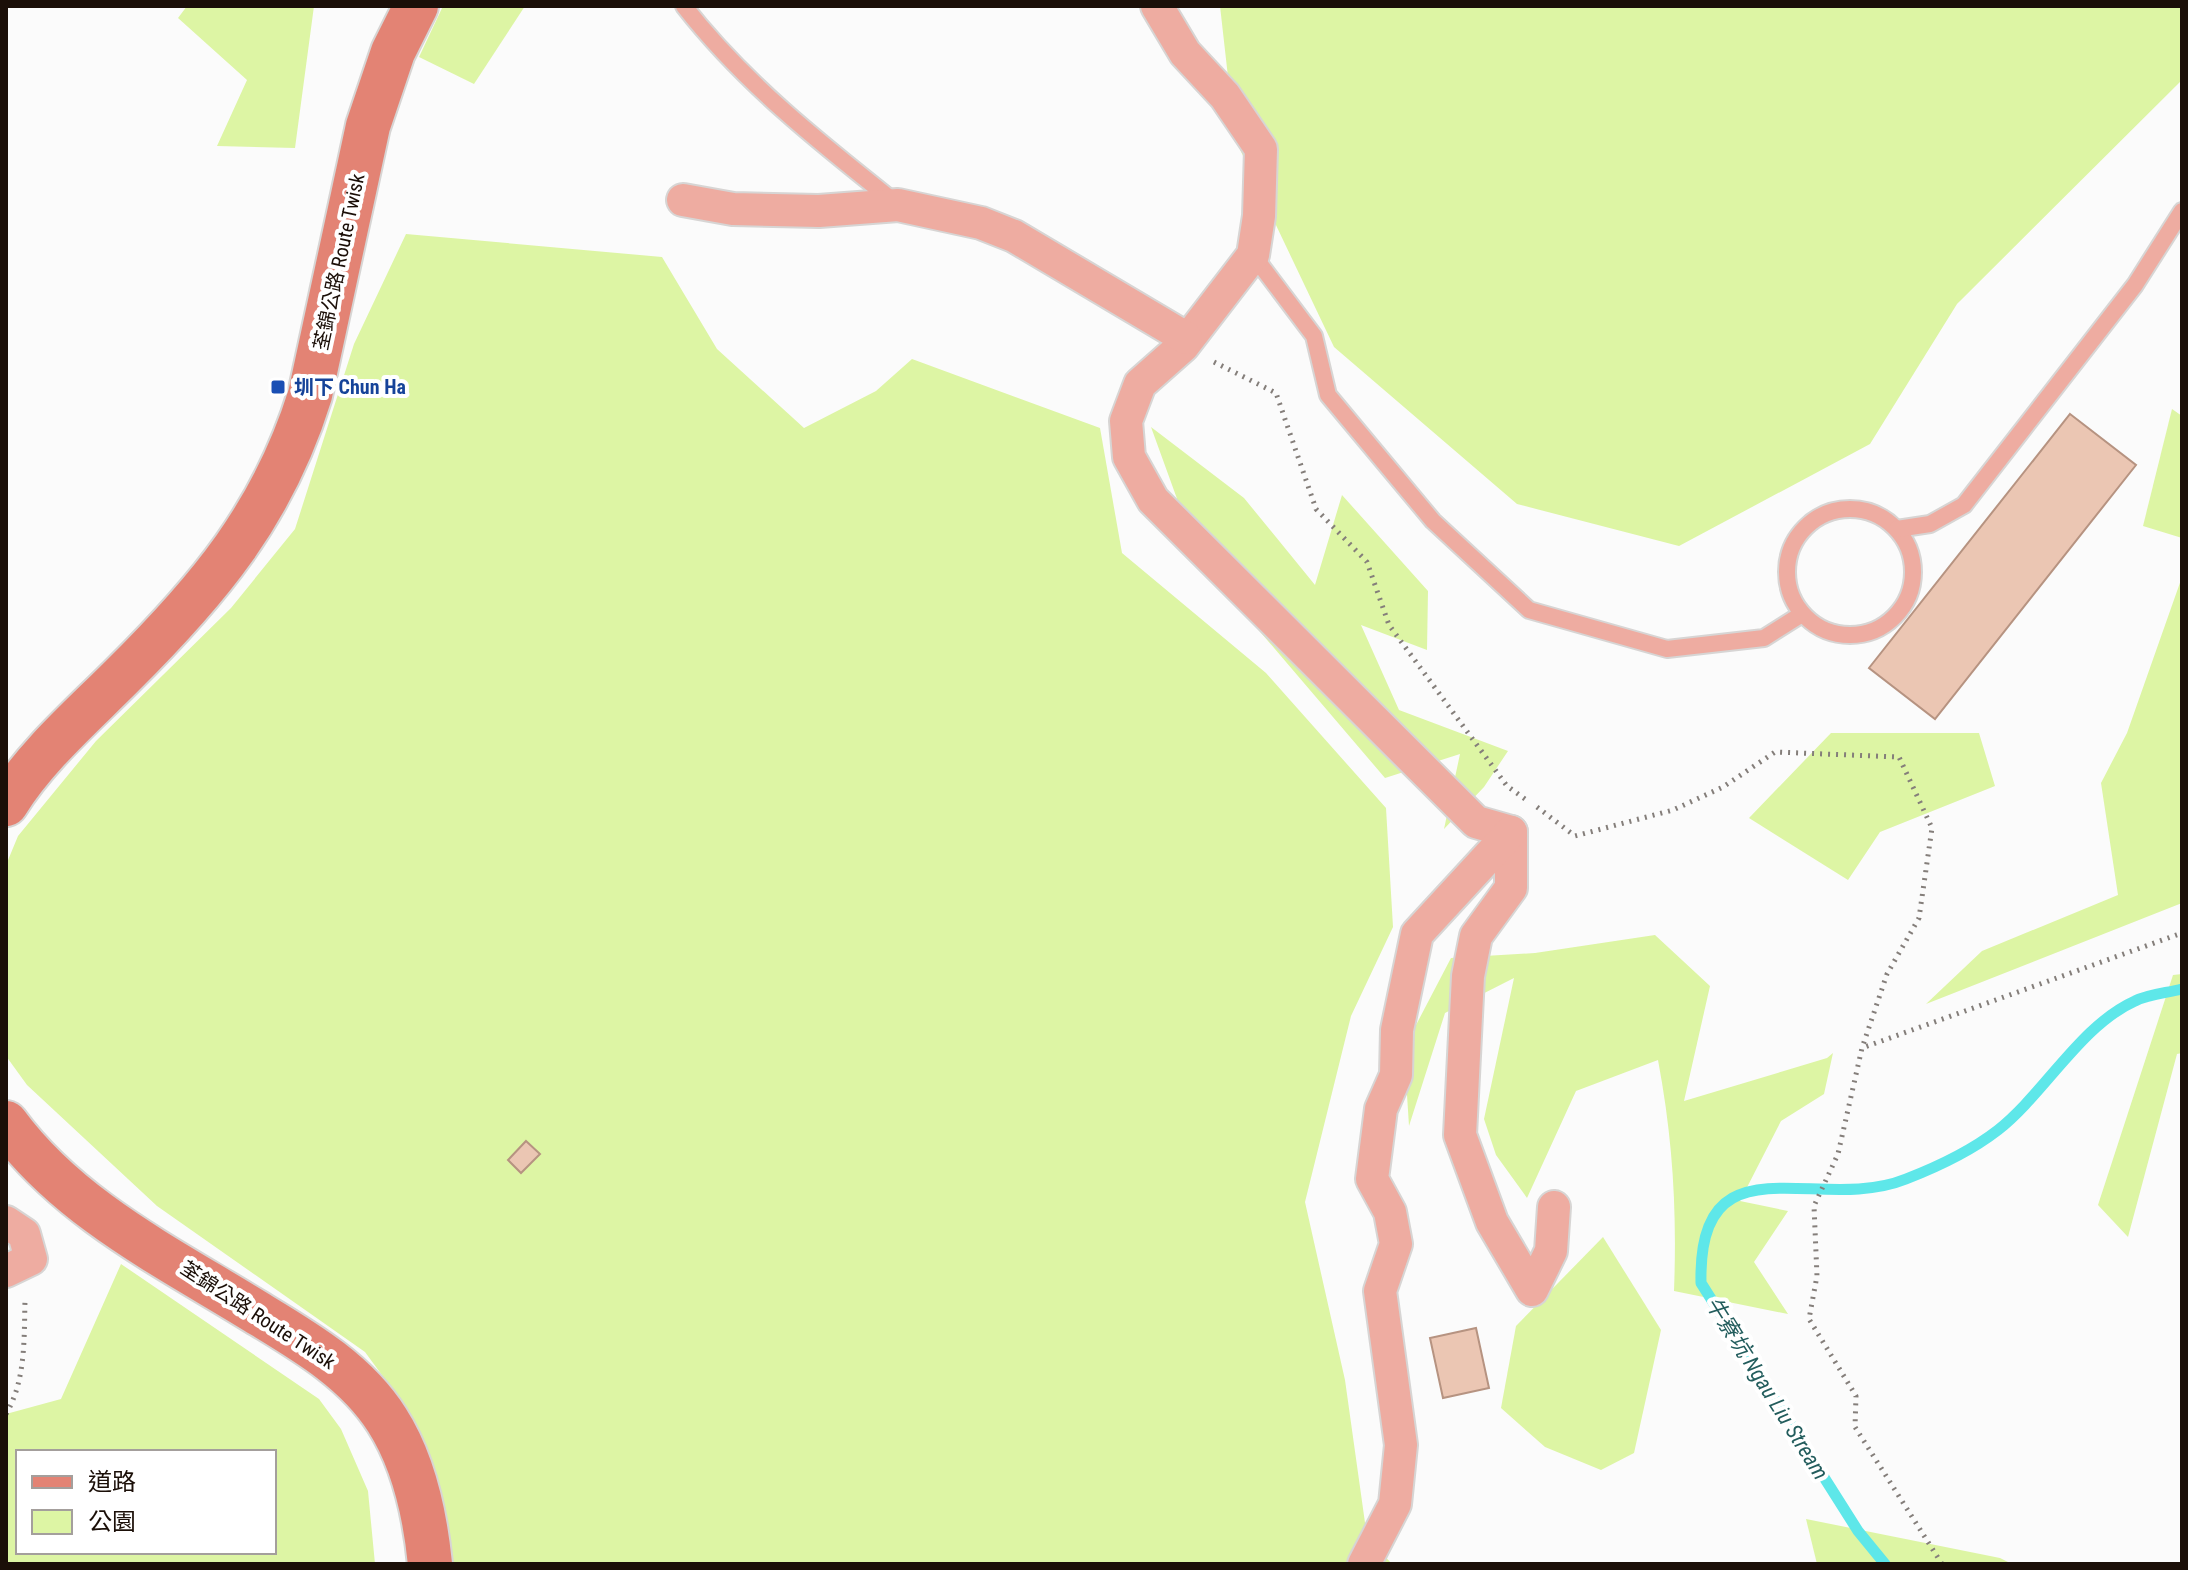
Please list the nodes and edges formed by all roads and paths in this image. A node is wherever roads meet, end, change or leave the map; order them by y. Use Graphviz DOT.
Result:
graph roads {
  1 [pos="416,6"];
  2 [pos="684,6"];
  3 [pos="1157,6"];
  4 [pos="683,200"];
  5 [pos="898,205"];
  6 [pos="2182,211"];
  7 [pos="1253,255"];
  8 [pos="1184,342"];
  9 [pos="1897,529"];
  10 [pos="1802,614"];
  11 [pos="6,804"];
  12 [pos="1511,832"];
  13 [pos="2182,933"];
  14 [pos="1862,1048"];
  15 [pos="6,1123"];
  16 [pos="1554,1207"];
  17 [pos="6,1222"];
  18 [pos="19,1265"];
  19 [pos="6,1414"];
  20 [pos="430,1564"];
  21 [pos="1364,1564"];
  22 [pos="1942,1564"];
  1 -- 11 [label="main road, 荃錦公路 Route Twisk"];
  2 -- 5 [label="lane"];
  3 -- 7 [label="street"];
  4 -- 5 [label="street"];
  5 -- 8 [label="street"];
  6 -- 9 [label="lane"];
  7 -- 8 [label="street"];
  7 -- 10 [label="lane"];
  8 -- 12 [label="street"];
  8 -- 14 [label="path"];
  9 -- 10 [label="lane"];
  9 -- 10 [label="lane"];
  12 -- 16 [label="street"];
  12 -- 21 [label="street"];
  13 -- 14 [label="path"];
  14 -- 22 [label="path"];
  15 -- 20 [label="main road, 荃錦公路 Route Twisk"];
  17 -- 18 [label="street"];
  18 -- 19 [label="path"];
}
